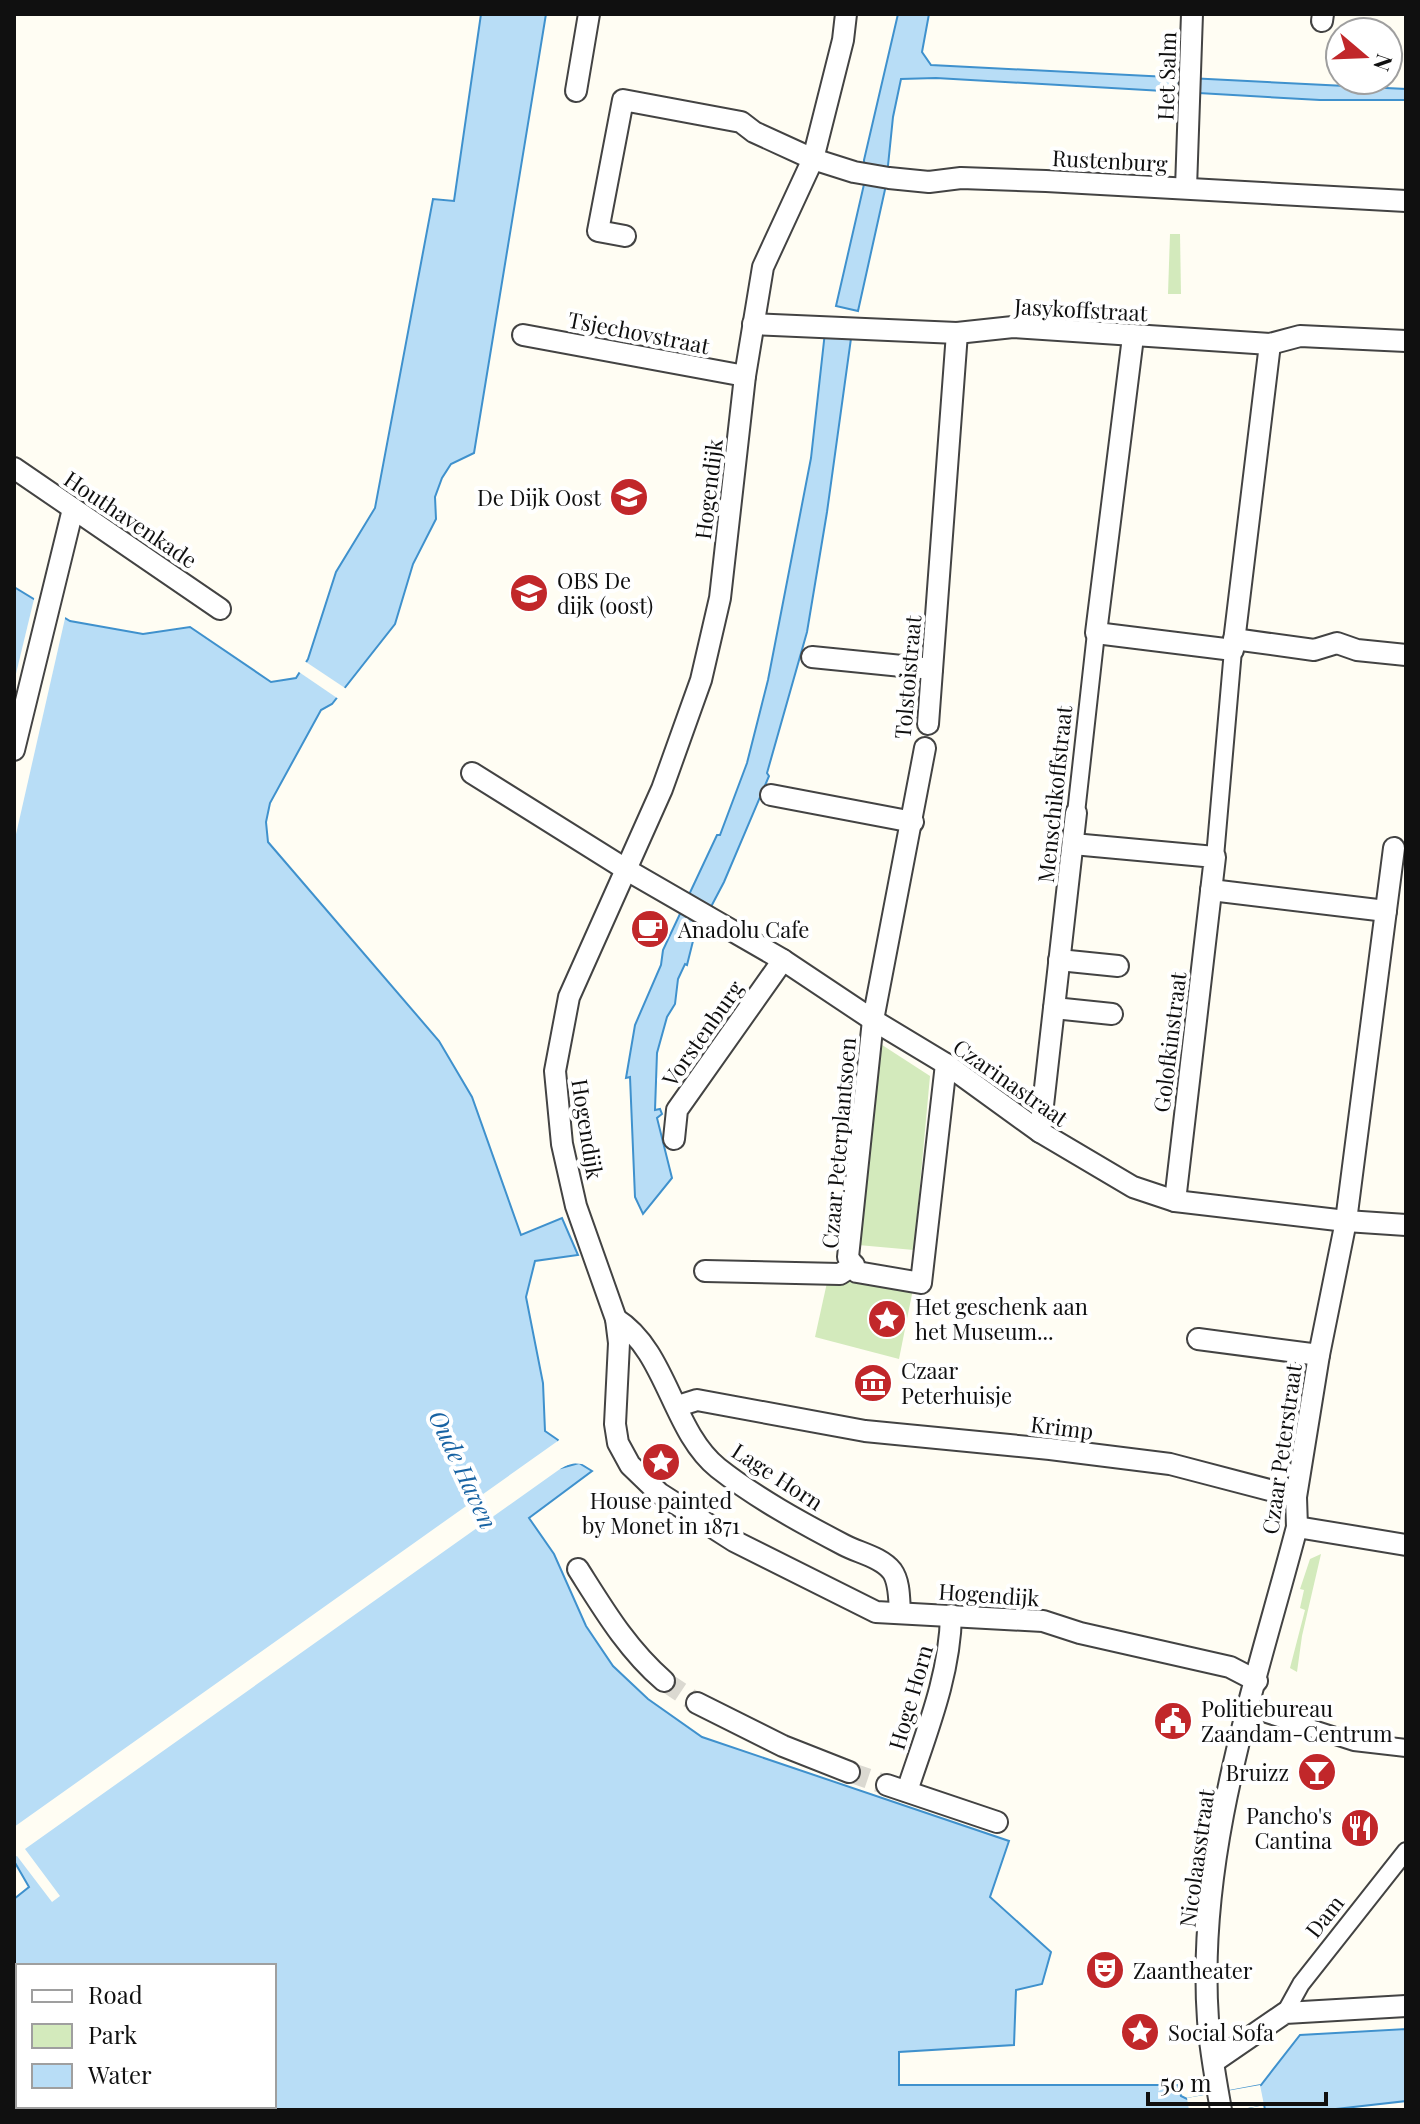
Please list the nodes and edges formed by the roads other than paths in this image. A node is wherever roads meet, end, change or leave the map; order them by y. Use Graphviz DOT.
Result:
graph roads {
  1 [pos="589,14"];
  2 [pos="846,14"];
  3 [pos="1192,14"];
  4 [pos="576,91"];
  5 [pos="813,159"];
  6 [pos="1180,192"];
  7 [pos="1406,201"];
  8 [pos="625,236"];
  9 [pos="753,324"];
  10 [pos="957,333"];
  11 [pos="523,335"];
  12 [pos="1133,337"];
  13 [pos="1406,341"];
  14 [pos="1270,344"];
  15 [pos="745,376"];
  16 [pos="14,468"];
  17 [pos="73,509"];
  18 [pos="220,609"];
  19 [pos="1096,633"];
  20 [pos="1234,644"];
  21 [pos="1406,655"];
  22 [pos="812,657"];
  23 [pos="932,669"];
  24 [pos="928,724"];
  25 [pos="925,748"];
  26 [pos="14,750"];
  27 [pos="472,773"];
  28 [pos="771,795"];
  29 [pos="1076,813"];
  30 [pos="913,822"];
  31 [pos="1073,844"];
  32 [pos="1394,848"];
  33 [pos="1215,857"];
  34 [pos="627,870"];
  35 [pos="1211,890"];
  36 [pos="1386,911"];
  37 [pos="783,960"];
  38 [pos="1059,960"];
  39 [pos="1118,966"];
  40 [pos="1054,1008"];
  41 [pos="1112,1014"];
  42 [pos="873,1020"];
  43 [pos="946,1064"];
  44 [pos="1040,1132"];
  45 [pos="674,1139"];
  46 [pos="1175,1201"];
  47 [pos="1346,1221"];
  48 [pos="1406,1225"];
  49 [pos="854,1265"];
  50 [pos="705,1271"];
  51 [pos="616,1319"];
  52 [pos="1198,1339"];
  53 [pos="1319,1355"];
  54 [pos="678,1406"];
  55 [pos="1296,1497"];
  56 [pos="1297,1527"];
  57 [pos="1406,1545"];
  58 [pos="578,1569"];
  59 [pos="900,1613"];
  60 [pos="951,1615"];
  61 [pos="664,1681"];
  62 [pos="1257,1681"];
  63 [pos="697,1703"];
  64 [pos="1248,1708"];
  65 [pos="1406,1748"];
  66 [pos="849,1772"];
  67 [pos="997,1822"];
  68 [pos="1406,1851"];
  69 [pos="1406,2006"];
  70 [pos="1285,2013"];
  71 [pos="1215,2061"];
  72 [pos="1220,2101"];
  1 -- 4 [label="street"];
  2 -- 5 [label="street, Hogendijk"];
  3 -- 6 [label="street, Het Salm"];
  5 -- 6 [label="street, Rustenburg"];
  5 -- 8 [label="street, Rustenburg"];
  5 -- 9 [label="street, Hogendijk"];
  6 -- 7 [label="street, Rustenburg"];
  9 -- 10 [label="street, Jasykoffstraat"];
  9 -- 15 [label="street, Hogendijk"];
  10 -- 12 [label="street, Jasykoffstraat"];
  10 -- 23 [label="street, Tolstoistraat"];
  11 -- 15 [label="street, Tsjechovstraat"];
  12 -- 14 [label="street, Jasykoffstraat"];
  12 -- 19 [label="street, Menschikoffstraat"];
  13 -- 14 [label="street, Jasykoffstraat"];
  14 -- 20 [label="street, Golofkinstraat"];
  15 -- 34 [label="street, Hogendijk"];
  16 -- 17 [label="street, Houthavenkade"];
  17 -- 18 [label="street, Houthavenkade"];
  17 -- 26 [label="street"];
  19 -- 20 [label="street"];
  19 -- 29 [label="street, Menschikoffstraat"];
  20 -- 21 [label="street"];
  20 -- 33 [label="street, Golofkinstraat"];
  22 -- 23 [label="street"];
  23 -- 24 [label="street, Tolstoistraat"];
  24 -- 25 [label="street, Tolstoistraat"];
  25 -- 30 [label="street, Tolstoistraat"];
  27 -- 34 [label="street"];
  28 -- 30 [label="street"];
  29 -- 31 [label="street, Menschikoffstraat"];
  30 -- 42 [label="street, Tolstoistraat"];
  31 -- 33 [label="street"];
  31 -- 38 [label="street, Menschikoffstraat"];
  32 -- 36 [label="street"];
  33 -- 35 [label="street, Golofkinstraat"];
  34 -- 37 [label="street, Czarinastraat"];
  34 -- 51 [label="street, Hogendijk"];
  35 -- 36 [label="street"];
  35 -- 46 [label="street, Golofkinstraat"];
  36 -- 47 [label="street, Czaar Peterstraat"];
  37 -- 42 [label="street, Czarinastraat"];
  37 -- 45 [label="street, Vorstenburg"];
  38 -- 39 [label="street"];
  38 -- 40 [label="street, Menschikoffstraat"];
  40 -- 41 [label="street"];
  40 -- 44 [label="street, Menschikoffstraat"];
  42 -- 43 [label="street, Czarinastraat"];
  42 -- 49 [label="street, Czaar Peterplantsoen"];
  43 -- 44 [label="street, Czarinastraat"];
  43 -- 49 [label="street, Czaar Peterplantsoen"];
  44 -- 46 [label="street, Czarinastraat"];
  46 -- 47 [label="street, Czarinastraat"];
  47 -- 48 [label="street, Czarinastraat"];
  47 -- 53 [label="street, Czaar Peterstraat"];
  49 -- 50 [label="street"];
  51 -- 54 [label="street, Lage Horn"];
  51 -- 59 [label="street, Hogendijk"];
  52 -- 53 [label="street"];
  53 -- 55 [label="street, Czaar Peterstraat"];
  54 -- 55 [label="street, Krimp"];
  54 -- 59 [label="street, Lage Horn"];
  55 -- 56 [label="street, Czaar Peterstraat"];
  56 -- 57 [label="street"];
  56 -- 62 [label="street, Czaar Peterstraat"];
  58 -- 61 [label="street"];
  59 -- 60 [label="street, Hogendijk"];
  60 -- 62 [label="street, Hogendijk"];
  60 -- 67 [label="street, Hoge Horn"];
  62 -- 64 [label="street, Nicolaasstraat"];
  63 -- 66 [label="street"];
  64 -- 65 [label="street"];
  64 -- 71 [label="street, Nicolaasstraat"];
  68 -- 70 [label="street, Dam"];
  69 -- 70 [label="street"];
  70 -- 71 [label="street, Dam"];
  71 -- 72 [label="street, Nicolaasstraat"];
}
